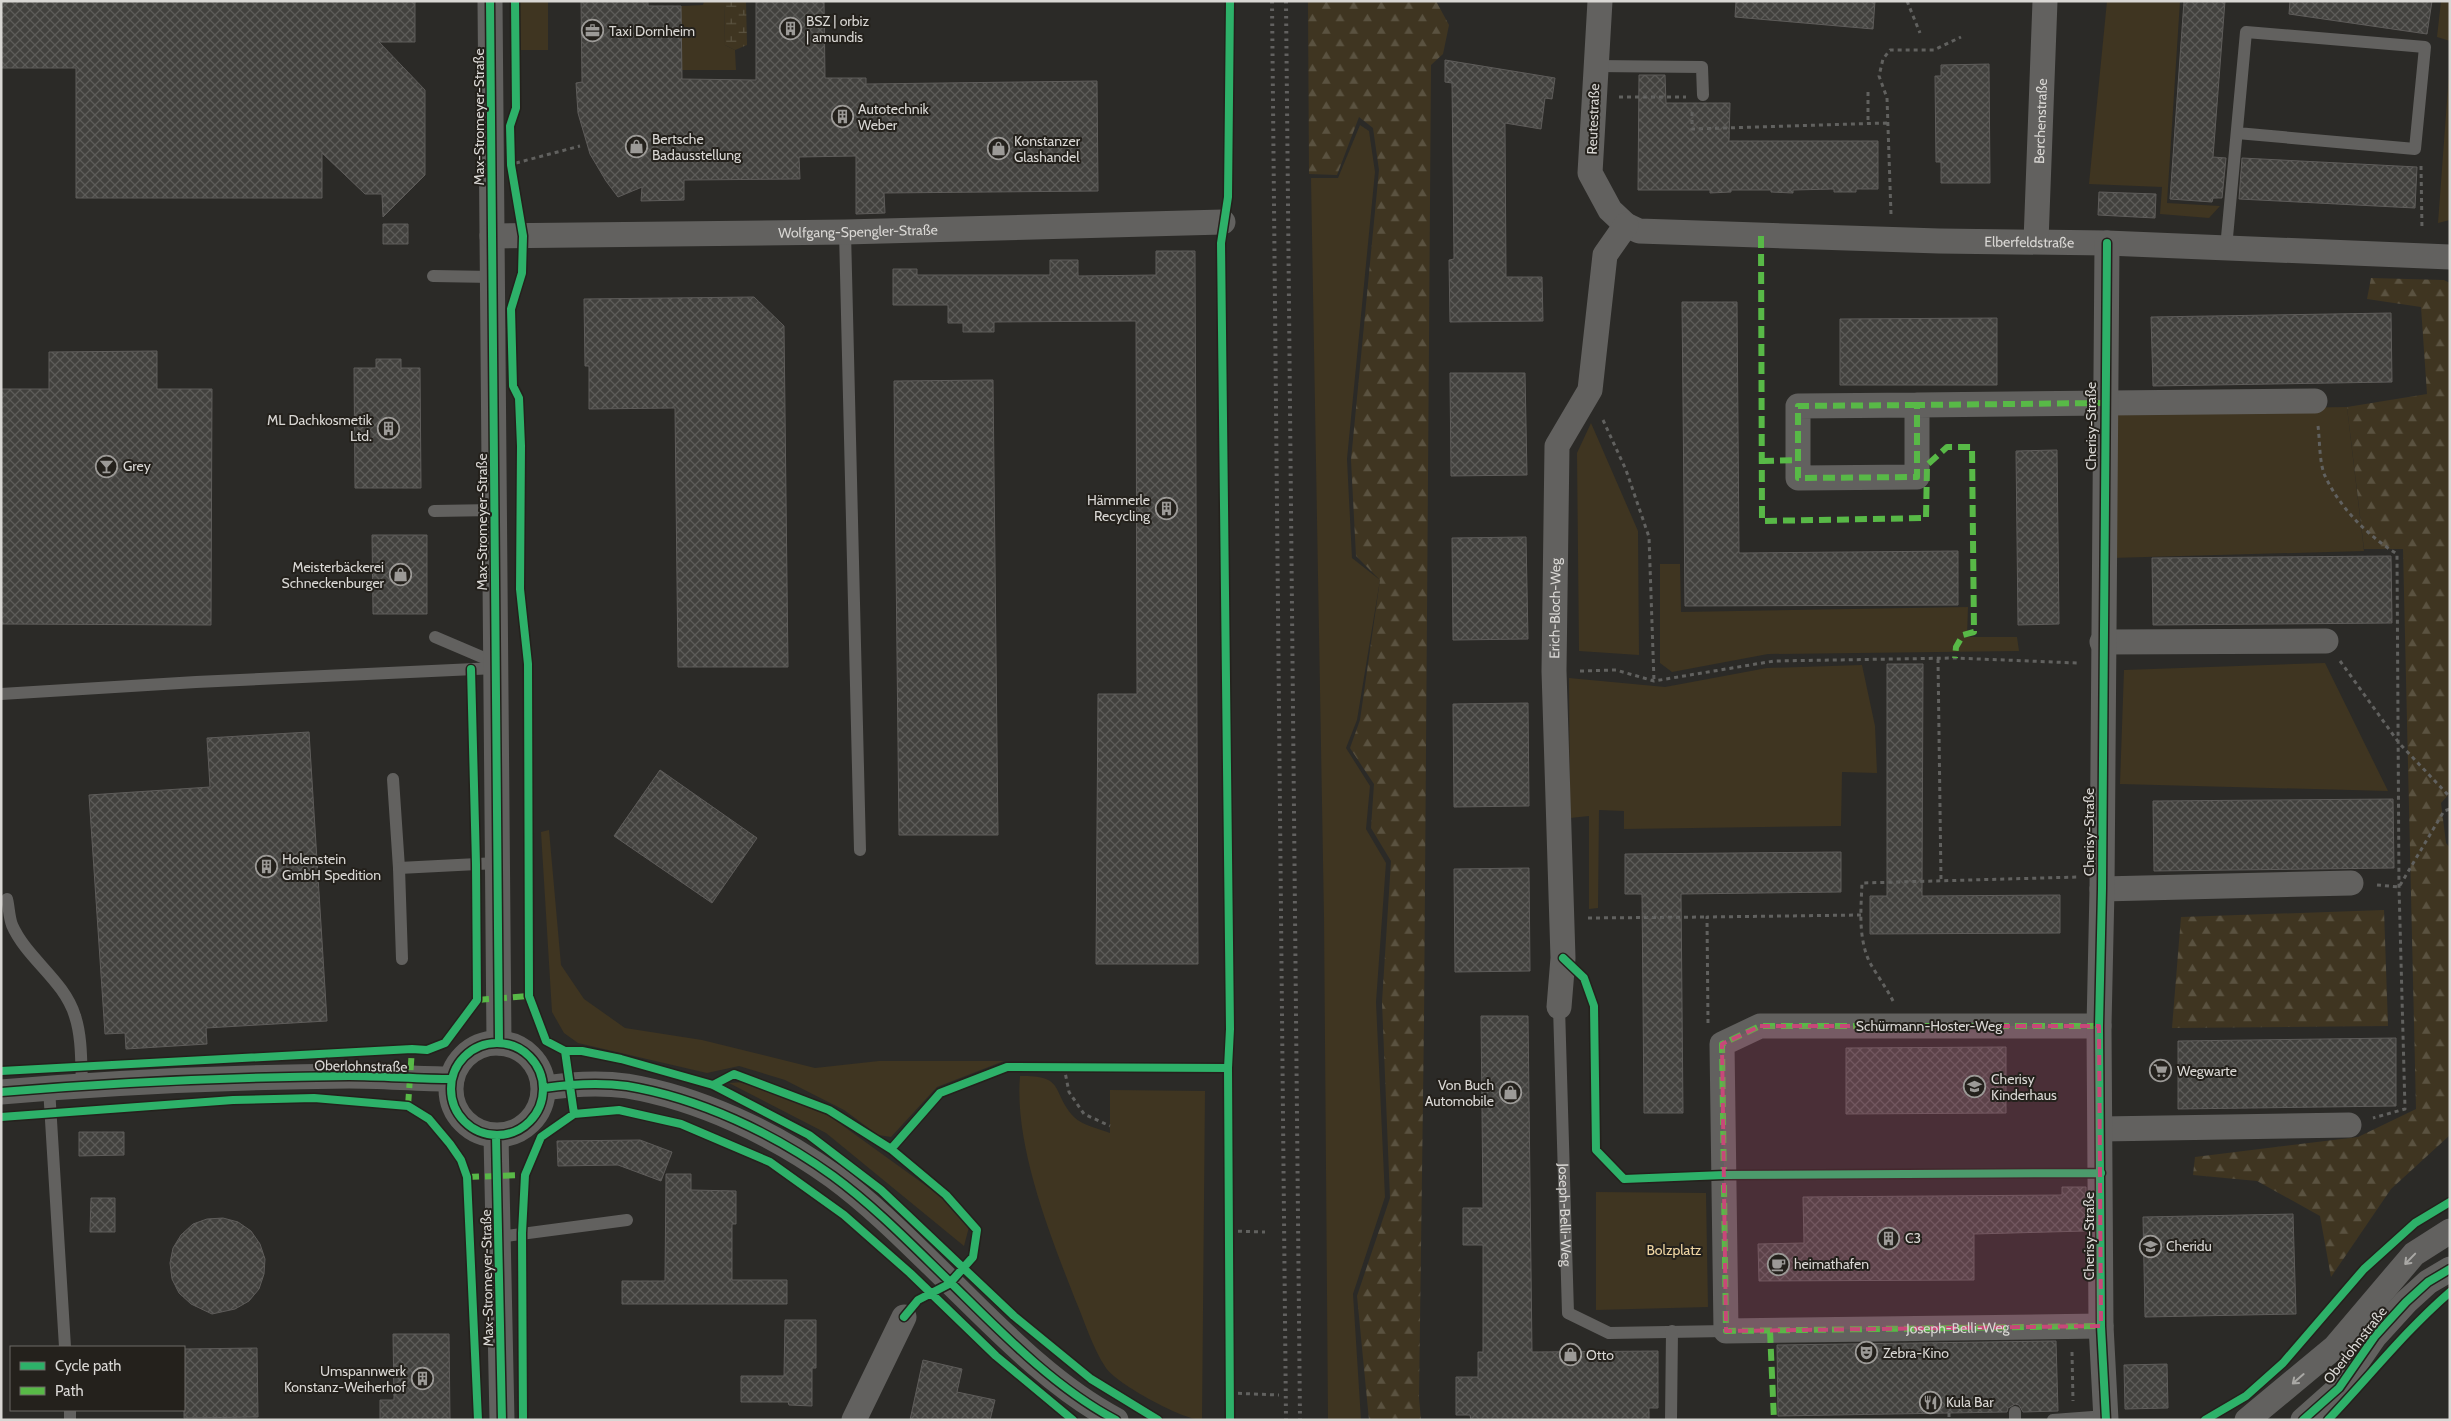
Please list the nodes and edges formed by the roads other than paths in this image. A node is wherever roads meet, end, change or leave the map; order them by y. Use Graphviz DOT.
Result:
graph roads {
  1 [pos="490,1"];
  2 [pos="1600,1"];
  3 [pos="2044,1"];
  4 [pos="1595,66"];
  5 [pos="1697,96"];
  6 [pos="2237,134"];
  7 [pos="1223,222"];
  8 [pos="1626,225"];
  9 [pos="845,232"];
  10 [pos="492,236"];
  11 [pos="2036,241"];
  12 [pos="2106,243"];
  13 [pos="2226,248"];
  14 [pos="2446,257"];
  15 [pos="433,276"];
  16 [pos="493,277"];
  17 [pos="2315,401"];
  18 [pos="2104,403"];
  19 [pos="1917,405"];
  20 [pos="494,510"];
  21 [pos="434,511"];
  22 [pos="434,637"];
  23 [pos="2326,641"];
  24 [pos="2102,653"];
  25 [pos="496,665"];
  26 [pos="1,694"];
  27 [pos="393,779"];
  28 [pos="860,850"];
  29 [pos="497,863"];
  30 [pos="399,868"];
  31 [pos="2351,882"];
  32 [pos="2101,883"];
  33 [pos="7,898"];
  34 [pos="402,959"];
  35 [pos="1559,1007"];
  36 [pos="2098,1026"];
  37 [pos="498,1043"];
  38 [pos="452,1079"];
  39 [pos="82,1085"];
  40 [pos="49,1088"];
  41 [pos="544,1088"];
  42 [pos="1,1092"];
  43 [pos="2349,1125"];
  44 [pos="2101,1129"];
  45 [pos="496,1136"];
  46 [pos="628,1220"];
  47 [pos="2450,1231"];
  48 [pos="498,1237"];
  49 [pos="2450,1269"];
  50 [pos="904,1317"];
  51 [pos="2101,1326"];
  52 [pos="1672,1331"];
  53 [pos="1726,1331"];
  54 [pos="66,1346"];
  55 [pos="2106,1418"];
  56 [pos="502,1420"];
  57 [pos="854,1420"];
  58 [pos="1116,1420"];
  59 [pos="1671,1420"];
  60 [pos="2053,1420"];
  61 [pos="2247,1420"];
  62 [pos="2303,1420"];
  1 -- 10 [label="street, Max-Stromeyer-Straße"];
  2 -- 4 [label="street, Reutestraße"];
  3 -- 11 [label="street, Berchenstraße"];
  4 -- 5 [label="lane"];
  4 -- 8 [label="street, Reutestraße"];
  6 -- 6 [label="lane"];
  6 -- 13 [label="lane"];
  7 -- 9 [label="street, Wolfgang-Spengler-Straße"];
  8 -- 11 [label="street, Elberfeldstraße"];
  8 -- 35 [label="street, Erich-Bloch-Weg"];
  9 -- 10 [label="street, Wolfgang-Spengler-Straße"];
  9 -- 28 [label="lane"];
  10 -- 16 [label="street, Max-Stromeyer-Straße"];
  11 -- 12 [label="street, Elberfeldstraße"];
  12 -- 13 [label="street, Elberfeldstraße"];
  12 -- 18 [label="street, Cherisy-Straße"];
  13 -- 14 [label="street, Elberfeldstraße"];
  15 -- 16 [label="lane"];
  16 -- 20 [label="street, Max-Stromeyer-Straße"];
  17 -- 18 [label="street, Cherisy-Straße"];
  18 -- 19 [label="street"];
  18 -- 24 [label="street, Cherisy-Straße"];
  19 -- 19 [label="street"];
  20 -- 21 [label="lane"];
  20 -- 25 [label="street, Max-Stromeyer-Straße"];
  22 -- 25 [label="lane"];
  23 -- 24 [label="street"];
  24 -- 32 [label="street, Cherisy-Straße"];
  25 -- 26 [label="lane"];
  25 -- 29 [label="street, Max-Stromeyer-Straße"];
  27 -- 30 [label="lane"];
  29 -- 30 [label="lane"];
  29 -- 37 [label="street, Max-Stromeyer-Straße"];
  30 -- 34 [label="lane"];
  31 -- 32 [label="street, Cherisy-Straße"];
  32 -- 36 [label="street, Cherisy-Straße"];
  33 -- 39 [label="lane"];
  35 -- 52 [label="lane, Joseph-Belli-Weg"];
  36 -- 44 [label="street, Cherisy-Straße"];
  36 -- 53 [label="street, Schürmann-Hoster-Weg"];
  37 -- 38 [label="street"];
  37 -- 41 [label="street"];
  38 -- 39 [label="street, Oberlohnstraße"];
  38 -- 45 [label="street"];
  39 -- 40 [label="street, Oberlohnstraße"];
  40 -- 42 [label="street, Oberlohnstraße"];
  40 -- 54 [label="lane"];
  41 -- 45 [label="street"];
  41 -- 58 [label="street"];
  43 -- 44 [label="street"];
  44 -- 51 [label="street, Cherisy-Straße"];
  45 -- 48 [label="street, Max-Stromeyer-Straße"];
  46 -- 48 [label="lane"];
  47 -- 61 [label="street, Oberlohnstraße, one-way"];
  48 -- 56 [label="street, Max-Stromeyer-Straße"];
  49 -- 62 [label="street, Oberlohnstraße"];
  50 -- 57 [label="street"];
  51 -- 53 [label="street, Joseph-Belli-Weg"];
  51 -- 55 [label="street, Cherisy-Straße"];
  52 -- 53 [label="lane, Joseph-Belli-Weg"];
  52 -- 59 [label="lane"];
  55 -- 60 [label="lane"];
}
